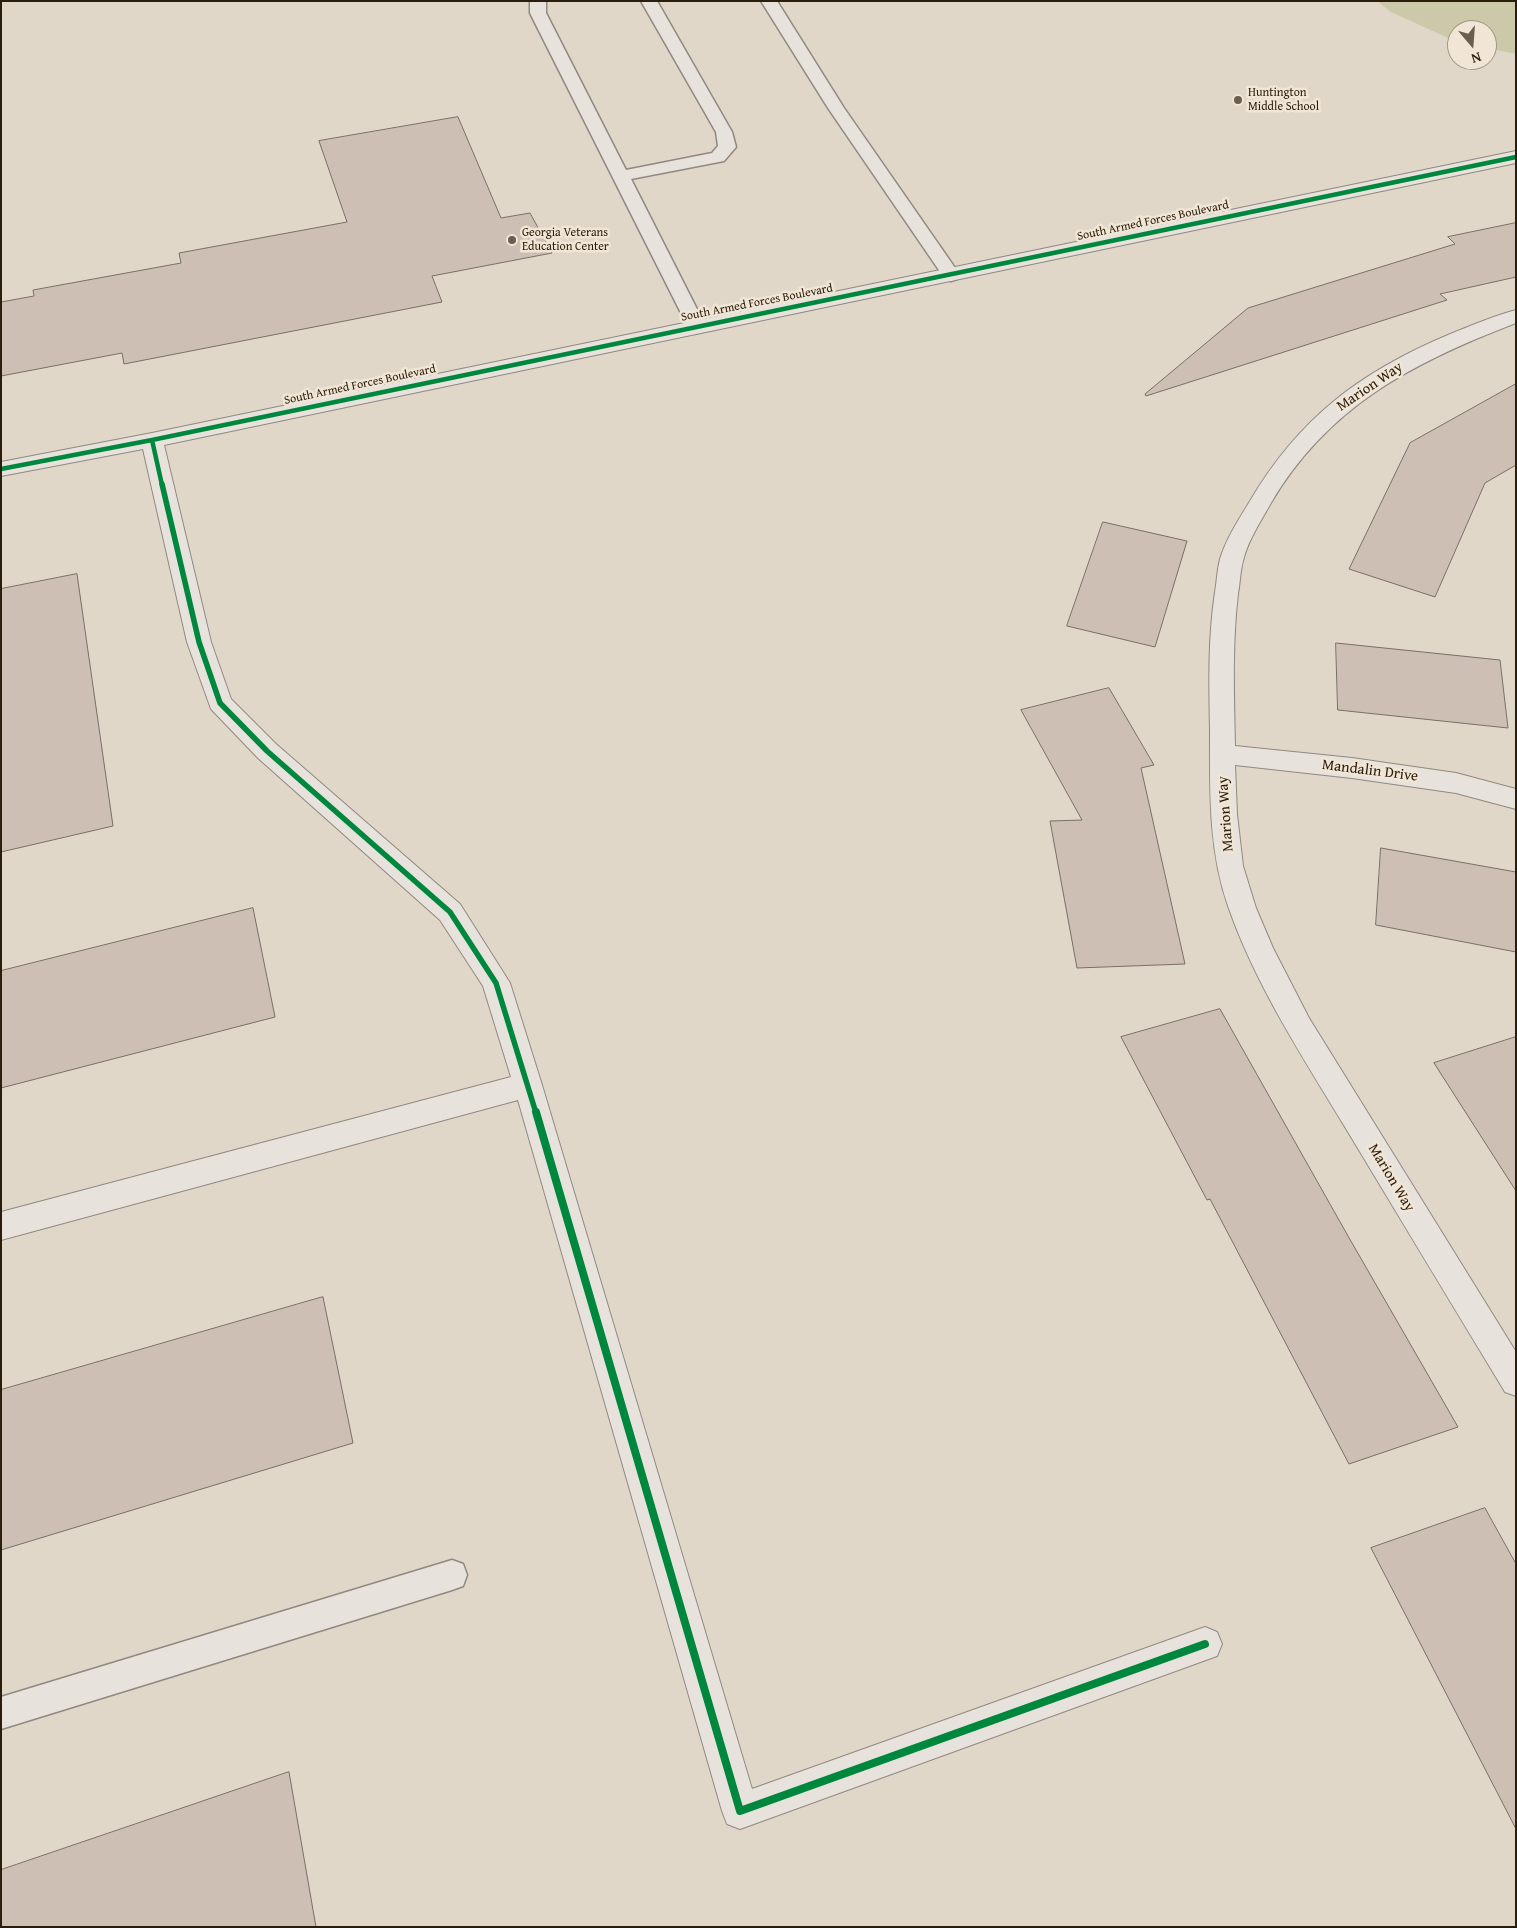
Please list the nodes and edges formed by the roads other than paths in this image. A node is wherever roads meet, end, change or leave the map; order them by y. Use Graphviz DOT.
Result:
graph roads {
  1 [pos="538,1"];
  2 [pos="649,1"];
  3 [pos="769,1"];
  4 [pos="1516,157"];
  5 [pos="620,176"];
  6 [pos="950,275"];
  7 [pos="1516,316"];
  8 [pos="697,327"];
  9 [pos="152,440"];
  10 [pos="1,469"];
  11 [pos="1222,754"];
  12 [pos="1516,799"];
  13 [pos="528,1085"];
  14 [pos="1,1226"];
  15 [pos="1516,1382"];
  16 [pos="452,1575"];
  17 [pos="1205,1644"];
  18 [pos="1,1713"];
  1 -- 5 [label="lane"];
  2 -- 5 [label="lane"];
  3 -- 6 [label="lane"];
  4 -- 6 [label="street, South Armed Forces Boulevard"];
  5 -- 8 [label="lane"];
  6 -- 8 [label="street, South Armed Forces Boulevard"];
  7 -- 11 [label="street, Marion Way"];
  8 -- 9 [label="street, South Armed Forces Boulevard"];
  9 -- 10 [label="street, South Armed Forces Boulevard"];
  9 -- 13 [label="street"];
  11 -- 12 [label="street, Mandalin Drive"];
  11 -- 15 [label="street, Marion Way"];
  13 -- 14 [label="street"];
  13 -- 17 [label="street"];
  16 -- 18 [label="lane"];
}
